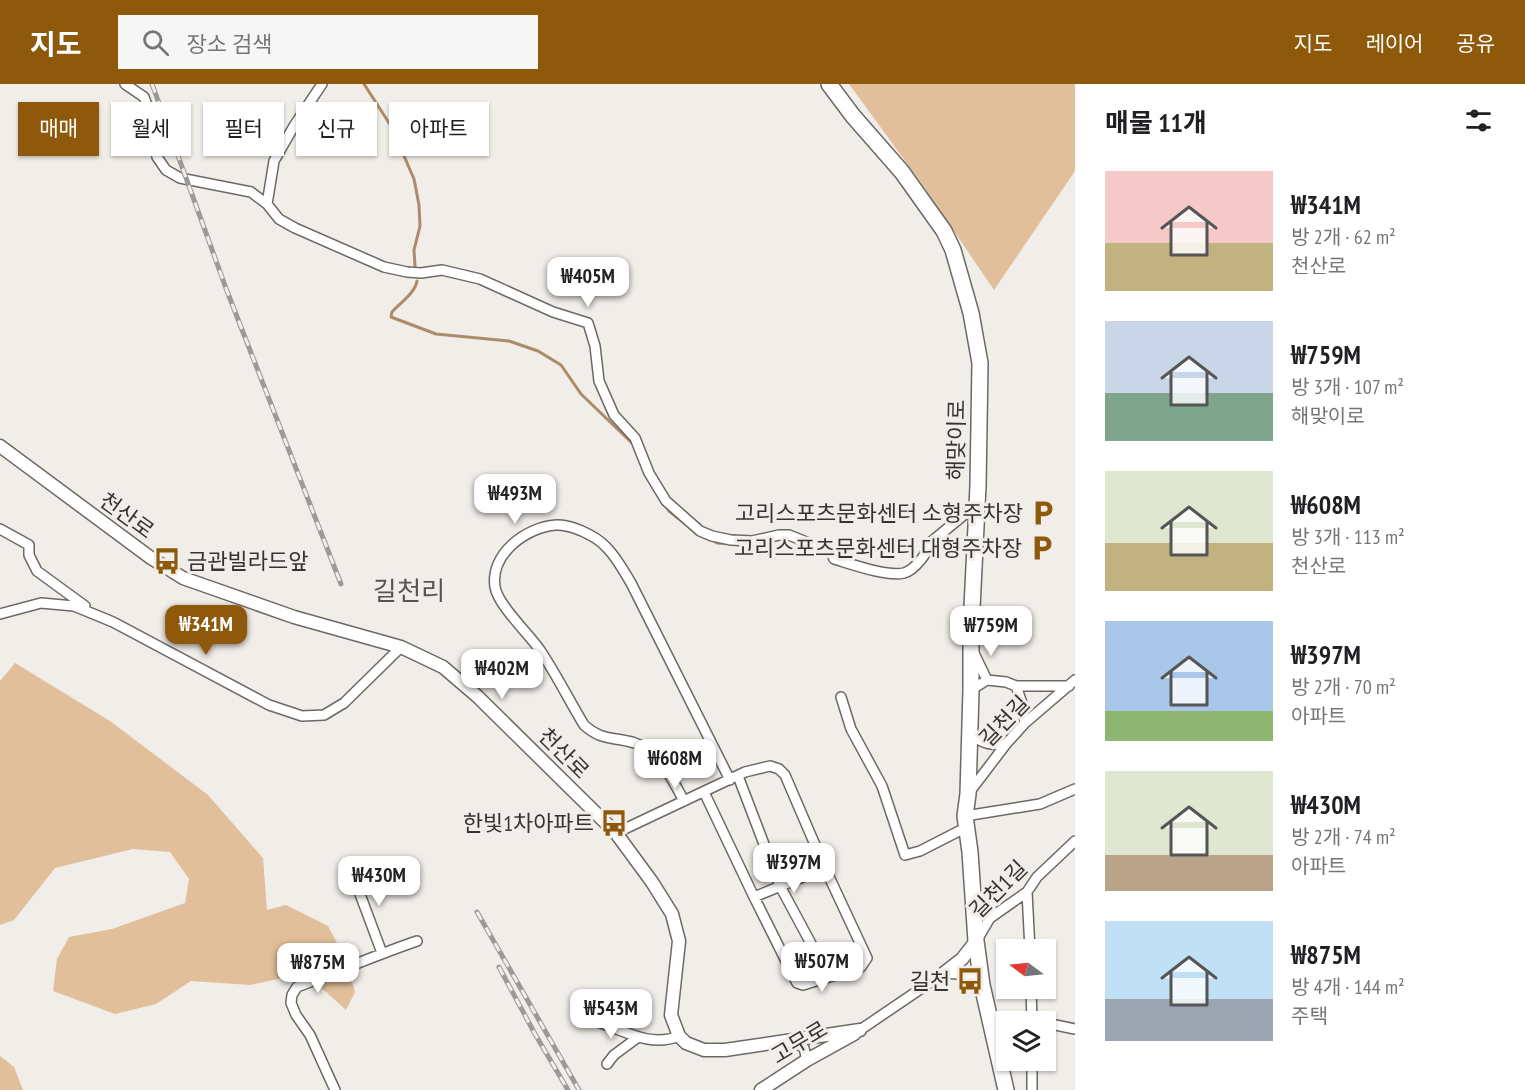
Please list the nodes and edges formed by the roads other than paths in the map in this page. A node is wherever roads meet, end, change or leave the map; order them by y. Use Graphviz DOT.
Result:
graph roads {
  1 [pos="124,84"];
  2 [pos="322,84"];
  3 [pos="829,84"];
  4 [pos="267,204"];
  5 [pos="0,446"];
  6 [pos="977,504"];
  7 [pos="0,529"];
  8 [pos="93,612"];
  9 [pos="0,614"];
  10 [pos="401,646"];
  11 [pos="970,646"];
  12 [pos="987,680"];
  13 [pos="1072,683"];
  14 [pos="1016,686"];
  15 [pos="971,690"];
  16 [pos="841,697"];
  17 [pos="1025,723"];
  18 [pos="970,735"];
  19 [pos="1006,744"];
  20 [pos="734,778"];
  21 [pos="1075,789"];
  22 [pos="704,792"];
  23 [pos="968,794"];
  24 [pos="684,801"];
  25 [pos="965,822"];
  26 [pos="616,833"];
  27 [pos="1075,841"];
  28 [pos="825,868"];
  29 [pos="351,870"];
  30 [pos="780,886"];
  31 [pos="1027,892"];
  32 [pos="754,897"];
  33 [pos="1029,939"];
  34 [pos="417,941"];
  35 [pos="976,941"];
  36 [pos="382,953"];
  37 [pos="944,974"];
  38 [pos="829,977"];
  39 [pos="982,985"];
  40 [pos="595,1021"];
  41 [pos="1056,1025"];
  42 [pos="1075,1029"];
  43 [pos="860,1030"];
  44 [pos="679,1036"];
  45 [pos="637,1038"];
  46 [pos="791,1040"];
  47 [pos="807,1060"];
  48 [pos="606,1064"];
  49 [pos="1032,1071"];
  50 [pos="335,1090"];
  51 [pos="761,1090"];
  52 [pos="1006,1090"];
  53 [pos="1032,1090"];
  1 -- 4 [label="street"];
  2 -- 4 [label="street"];
  3 -- 6 [label="main road, 해맞이로"];
  4 -- 6 [label="street"];
  5 -- 10 [label="street, 천산로"];
  6 -- 11 [label="main road, 해맞이로"];
  7 -- 8 [label="street"];
  8 -- 9 [label="street"];
  8 -- 10 [label="street"];
  10 -- 26 [label="street, 천산로"];
  11 -- 12 [label="street"];
  11 -- 15 [label="main road, 해맞이로"];
  12 -- 14 [label="street"];
  12 -- 15 [label="street"];
  13 -- 14 [label="street"];
  13 -- 17 [label="street, 길천길"];
  14 -- 17 [label="street"];
  15 -- 18 [label="main road, 해맞이로"];
  16 -- 25 [label="street"];
  17 -- 19 [label="street, 길천길"];
  18 -- 19 [label="street"];
  18 -- 23 [label="main road, 해맞이로"];
  19 -- 23 [label="street, 길천길"];
  20 -- 22 [label="street"];
  20 -- 24 [label="street"];
  20 -- 28 [label="street"];
  20 -- 30 [label="street"];
  21 -- 25 [label="street"];
  22 -- 24 [label="street"];
  22 -- 32 [label="street"];
  23 -- 25 [label="main road, 해맞이로"];
  24 -- 26 [label="street"];
  25 -- 35 [label="main road, 해맞이로"];
  26 -- 44 [label="street, 천산로"];
  27 -- 31 [label="street, 길천1길"];
  28 -- 30 [label="street"];
  28 -- 38 [label="street"];
  29 -- 36 [label="street"];
  30 -- 32 [label="street"];
  30 -- 38 [label="street"];
  31 -- 33 [label="street"];
  31 -- 35 [label="street, 길천1길"];
  32 -- 38 [label="street"];
  34 -- 36 [label="street"];
  35 -- 37 [label="street"];
  35 -- 39 [label="main road, 해맞이로"];
  36 -- 50 [label="street"];
  37 -- 39 [label="street"];
  37 -- 43 [label="street"];
  39 -- 52 [label="main road, 해맞이로"];
  40 -- 45 [label="street"];
  41 -- 42 [label="street"];
  43 -- 46 [label="street"];
  43 -- 47 [label="street, 고무로"];
  44 -- 45 [label="street"];
  44 -- 46 [label="street"];
  45 -- 48 [label="street"];
  46 -- 47 [label="street"];
  47 -- 51 [label="street, 고무로"];
  49 -- 53 [label="street"];
}
